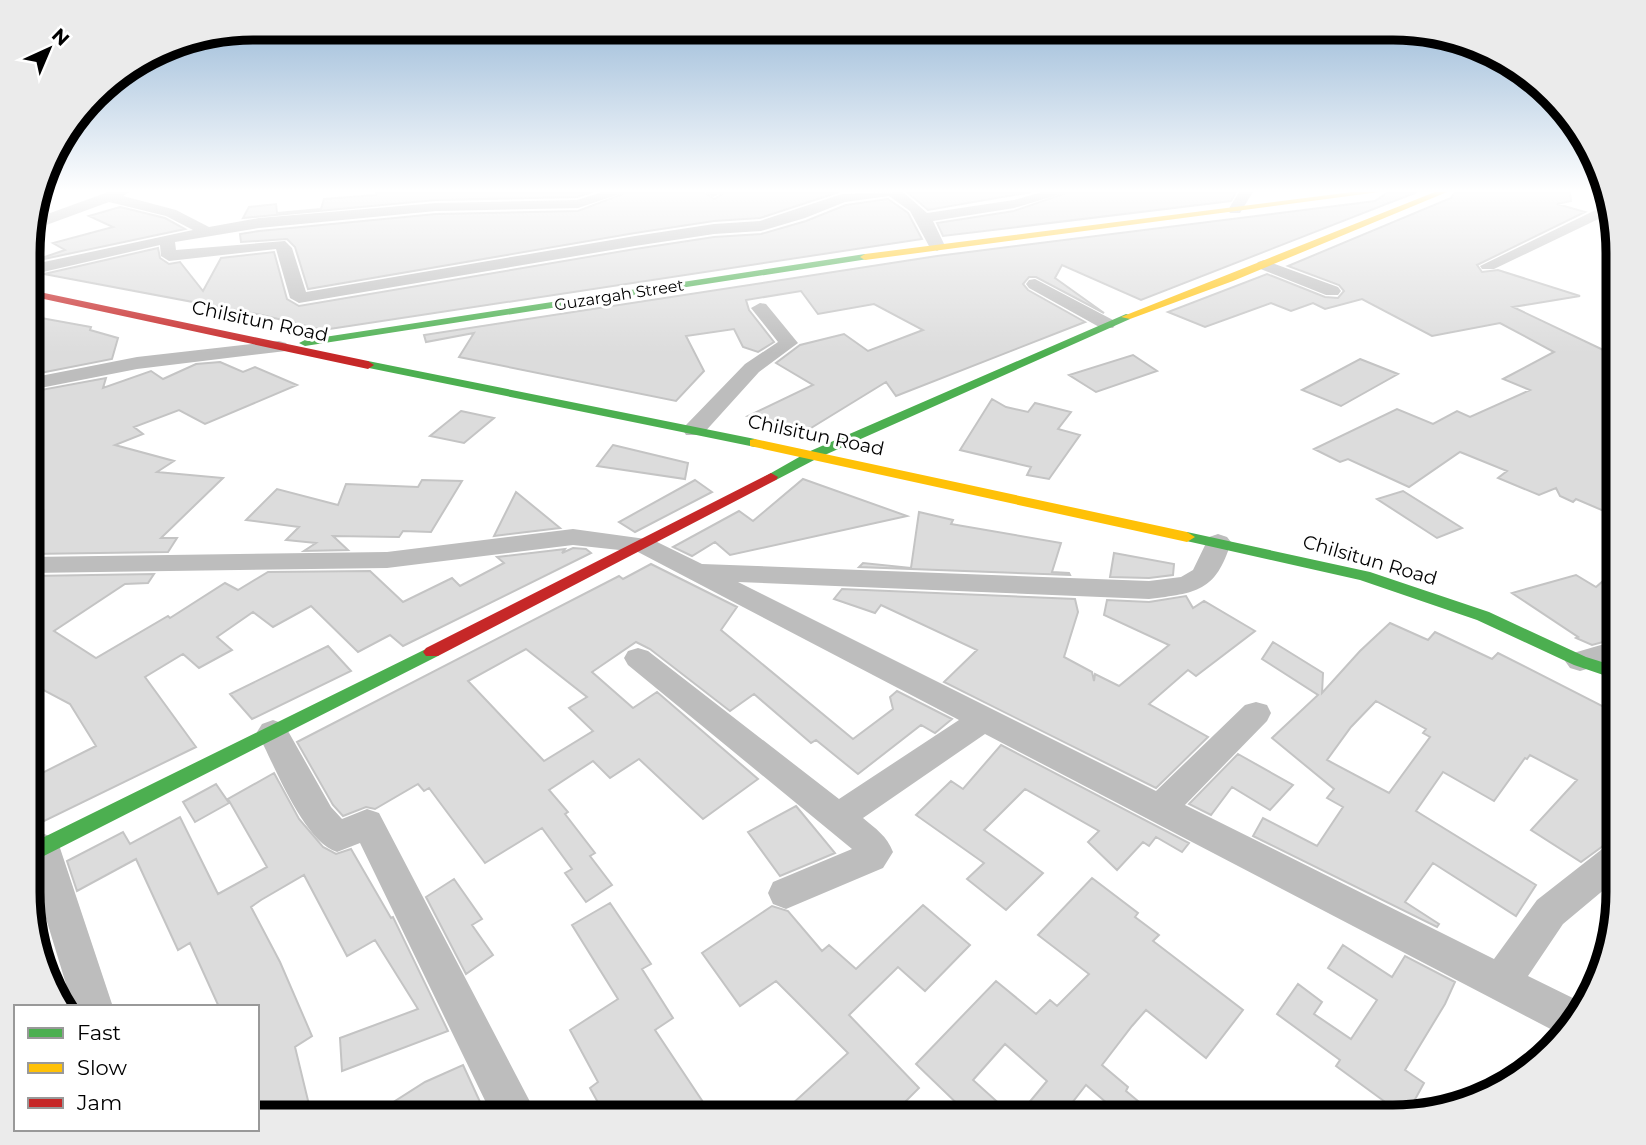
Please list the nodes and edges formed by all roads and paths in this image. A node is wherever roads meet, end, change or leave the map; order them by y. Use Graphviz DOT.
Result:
graph roads {
  1 [pos="134,245"];
  2 [pos="168,245"];
  3 [pos="266,245"];
  4 [pos="281,245"];
  5 [pos="609,245"];
  6 [pos="942,245"];
  7 [pos="1312,245"];
  8 [pos="1531,245"];
  9 [pos="937,246"];
  10 [pos="1264,265"];
  11 [pos="1488,266"];
  12 [pos="40,268"];
  13 [pos="1035,284"];
  14 [pos="1332,291"];
  15 [pos="40,295"];
  16 [pos="760,308"];
  17 [pos="1107,324"];
  18 [pos="279,347"];
  19 [pos="40,384"];
  20 [pos="694,430"];
  21 [pos="813,455"];
  22 [pos="1218,542"];
  23 [pos="644,545"];
  24 [pos="40,565"];
  25 [pos="693,572"];
  26 [pos="1605,654"];
  27 [pos="638,658"];
  28 [pos="1580,661"];
  29 [pos="1605,675"];
  30 [pos="1256,713"];
  31 [pos="984,719"];
  32 [pos="273,732"];
  33 [pos="1159,809"];
  34 [pos="837,818"];
  35 [pos="41,849"];
  36 [pos="41,865"];
  37 [pos="1605,868"];
  38 [pos="786,894"];
  39 [pos="1500,983"];
  40 [pos="92,1005"];
  41 [pos="1565,1016"];
  42 [pos="510,1104"];
  1 -- 12 [label="street"];
  2 -- 3 [label="street"];
  4 -- 5 [label="street"];
  6 -- 9 [label="main road, Guzargah Street"];
  7 -- 10 [label="main road"];
  8 -- 11 [label="street"];
  9 -- 18 [label="main road, Guzargah Street"];
  10 -- 14 [label="street"];
  10 -- 17 [label="main road"];
  13 -- 17 [label="street"];
  15 -- 18 [label="main road, Chilsitun Road"];
  16 -- 20 [label="street"];
  17 -- 21 [label="main road"];
  18 -- 19 [label="street"];
  18 -- 20 [label="main road, Chilsitun Road"];
  20 -- 21 [label="main road, Chilsitun Road"];
  21 -- 22 [label="main road, Chilsitun Road"];
  21 -- 23 [label="main road"];
  22 -- 25 [label="street"];
  22 -- 28 [label="main road, Chilsitun Road"];
  23 -- 24 [label="street"];
  23 -- 25 [label="street"];
  23 -- 32 [label="main road"];
  25 -- 31 [label="street"];
  26 -- 28 [label="street"];
  27 -- 34 [label="street"];
  28 -- 29 [label="main road, Chilsitun Road"];
  30 -- 33 [label="street"];
  31 -- 33 [label="street"];
  31 -- 34 [label="street"];
  32 -- 35 [label="main road"];
  32 -- 42 [label="street"];
  33 -- 39 [label="street"];
  34 -- 38 [label="street"];
  36 -- 40 [label="street"];
  37 -- 39 [label="street"];
  39 -- 41 [label="street"];
}
